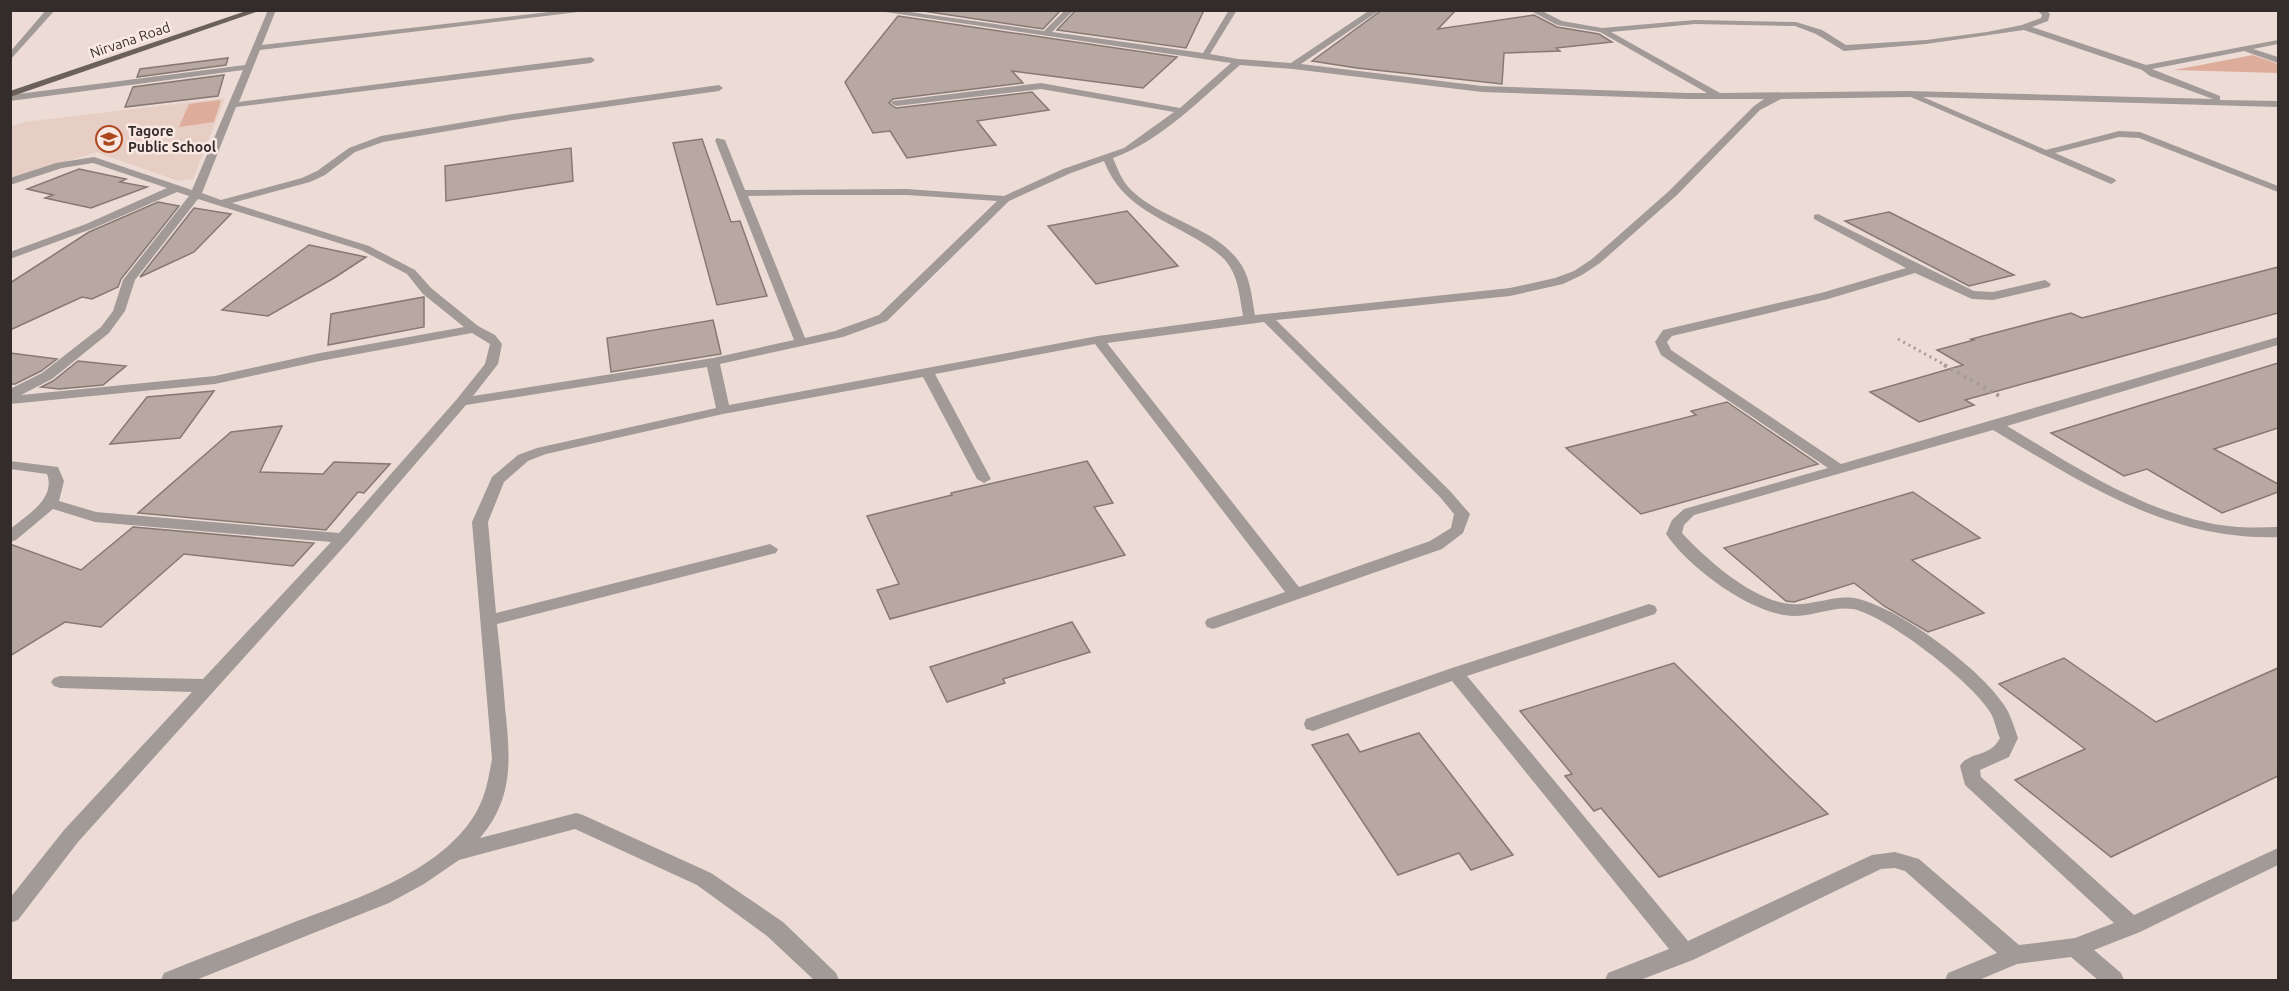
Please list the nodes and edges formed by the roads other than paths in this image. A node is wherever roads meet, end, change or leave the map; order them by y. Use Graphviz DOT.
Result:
graph roads {
  1 [pos="51,10"];
  2 [pos="228,10"];
  3 [pos="258,10"];
  4 [pos="272,10"];
  5 [pos="591,10"];
  6 [pos="876,10"];
  7 [pos="1070,10"];
  8 [pos="1233,10"];
  9 [pos="1376,10"];
  10 [pos="2041,10"];
  11 [pos="1535,11"];
  12 [pos="920,14"];
  13 [pos="2024,27"];
  14 [pos="1602,30"];
  15 [pos="1046,34"];
  16 [pos="2278,42"];
  17 [pos="257,48"];
  18 [pos="2244,49"];
  19 [pos="1205,56"];
  20 [pos="10,57"];
  21 [pos="591,60"];
  22 [pos="2278,60"];
  23 [pos="1238,62"];
  24 [pos="1293,66"];
  25 [pos="249,67"];
  26 [pos="2145,68"];
  27 [pos="10,84"];
  28 [pos="719,88"];
  29 [pos="1908,94"];
  30 [pos="10,96"];
  31 [pos="1719,96"];
  32 [pos="1780,96"];
  33 [pos="2228,102"];
  34 [pos="896,103"];
  35 [pos="2278,104"];
  36 [pos="233,105"];
  37 [pos="1182,111"];
  38 [pos="720,140"];
  39 [pos="2045,153"];
  40 [pos="1108,159"];
  41 [pos="2111,181"];
  42 [pos="10,182"];
  43 [pos="179,187"];
  44 [pos="2278,189"];
  45 [pos="742,193"];
  46 [pos="196,194"];
  47 [pos="1005,199"];
  48 [pos="221,202"];
  49 [pos="1818,217"];
  50 [pos="10,256"];
  51 [pos="1916,269"];
  52 [pos="2045,284"];
  53 [pos="1267,318"];
  54 [pos="1250,320"];
  55 [pos="474,329"];
  56 [pos="1098,340"];
  57 [pos="2278,340"];
  58 [pos="801,343"];
  59 [pos="713,362"];
  60 [pos="927,372"];
  61 [pos="10,395"];
  62 [pos="10,400"];
  63 [pos="462,402"];
  64 [pos="723,411"];
  65 [pos="1996,426"];
  66 [pos="10,465"];
  67 [pos="1840,470"];
  68 [pos="984,479"];
  69 [pos="51,503"];
  70 [pos="2278,532"];
  71 [pos="10,537"];
  72 [pos="343,538"];
  73 [pos="770,549"];
  74 [pos="1296,594"];
  75 [pos="1649,610"];
  76 [pos="488,621"];
  77 [pos="1213,623"];
  78 [pos="1455,674"];
  79 [pos="60,682"];
  80 [pos="208,687"];
  81 [pos="1313,724"];
  82 [pos="456,852"];
  83 [pos="2278,856"];
  84 [pos="10,914"];
  85 [pos="2132,926"];
  86 [pos="2075,947"];
  87 [pos="1685,953"];
  88 [pos="2015,955"];
  89 [pos="172,981"];
  90 [pos="828,981"];
  91 [pos="1616,981"];
  92 [pos="1956,981"];
  93 [pos="2113,981"];
  1 -- 20 [label="street"];
  2 -- 27 [label="main road, Nirvana Road"];
  3 -- 30 [label="main road, Nirvana Road"];
  4 -- 17 [label="street"];
  5 -- 17 [label="street"];
  6 -- 12 [label="street"];
  7 -- 15 [label="street"];
  8 -- 19 [label="street"];
  9 -- 24 [label="street"];
  10 -- 13 [label="street"];
  11 -- 14 [label="street"];
  12 -- 15 [label="street"];
  13 -- 14 [label="street"];
  13 -- 26 [label="street"];
  14 -- 31 [label="street"];
  15 -- 19 [label="street"];
  16 -- 18 [label="street"];
  17 -- 25 [label="street"];
  18 -- 22 [label="street"];
  18 -- 26 [label="street"];
  19 -- 23 [label="street"];
  21 -- 36 [label="street"];
  23 -- 24 [label="street"];
  23 -- 37 [label="street"];
  24 -- 31 [label="street"];
  25 -- 30 [label="street"];
  25 -- 36 [label="street"];
  26 -- 33 [label="street"];
  28 -- 48 [label="street"];
  29 -- 32 [label="street"];
  29 -- 33 [label="street"];
  29 -- 39 [label="street"];
  31 -- 32 [label="street"];
  32 -- 53 [label="street"];
  33 -- 35 [label="street"];
  34 -- 37 [label="street"];
  36 -- 46 [label="street"];
  37 -- 40 [label="street"];
  38 -- 45 [label="street"];
  39 -- 41 [label="street"];
  39 -- 44 [label="street"];
  40 -- 47 [label="street"];
  40 -- 54 [label="street"];
  42 -- 43 [label="street"];
  43 -- 46 [label="street"];
  43 -- 50 [label="street"];
  45 -- 47 [label="street"];
  45 -- 58 [label="street"];
  46 -- 48 [label="street"];
  46 -- 61 [label="street"];
  47 -- 58 [label="street"];
  48 -- 55 [label="street"];
  49 -- 51 [label="street"];
  51 -- 52 [label="street"];
  51 -- 67 [label="street"];
  53 -- 54 [label="street"];
  53 -- 74 [label="street"];
  54 -- 56 [label="street"];
  55 -- 62 [label="street"];
  55 -- 63 [label="street"];
  56 -- 60 [label="street"];
  56 -- 74 [label="street"];
  57 -- 65 [label="street"];
  58 -- 59 [label="street"];
  59 -- 63 [label="street"];
  59 -- 64 [label="street"];
  60 -- 64 [label="street"];
  60 -- 68 [label="street"];
  63 -- 72 [label="street"];
  64 -- 76 [label="street"];
  65 -- 67 [label="street"];
  65 -- 70 [label="street"];
  66 -- 69 [label="street"];
  67 -- 85 [label="street"];
  69 -- 71 [label="street"];
  69 -- 72 [label="street"];
  72 -- 80 [label="street"];
  73 -- 76 [label="street"];
  74 -- 77 [label="street"];
  75 -- 78 [label="street"];
  76 -- 82 [label="street"];
  78 -- 81 [label="street"];
  78 -- 87 [label="street"];
  79 -- 80 [label="street"];
  80 -- 84 [label="street"];
  82 -- 89 [label="street"];
  82 -- 90 [label="street"];
  83 -- 85 [label="street"];
  85 -- 86 [label="street"];
  86 -- 88 [label="street"];
  86 -- 93 [label="street"];
  87 -- 88 [label="street"];
  87 -- 91 [label="street"];
  88 -- 92 [label="street"];
}
